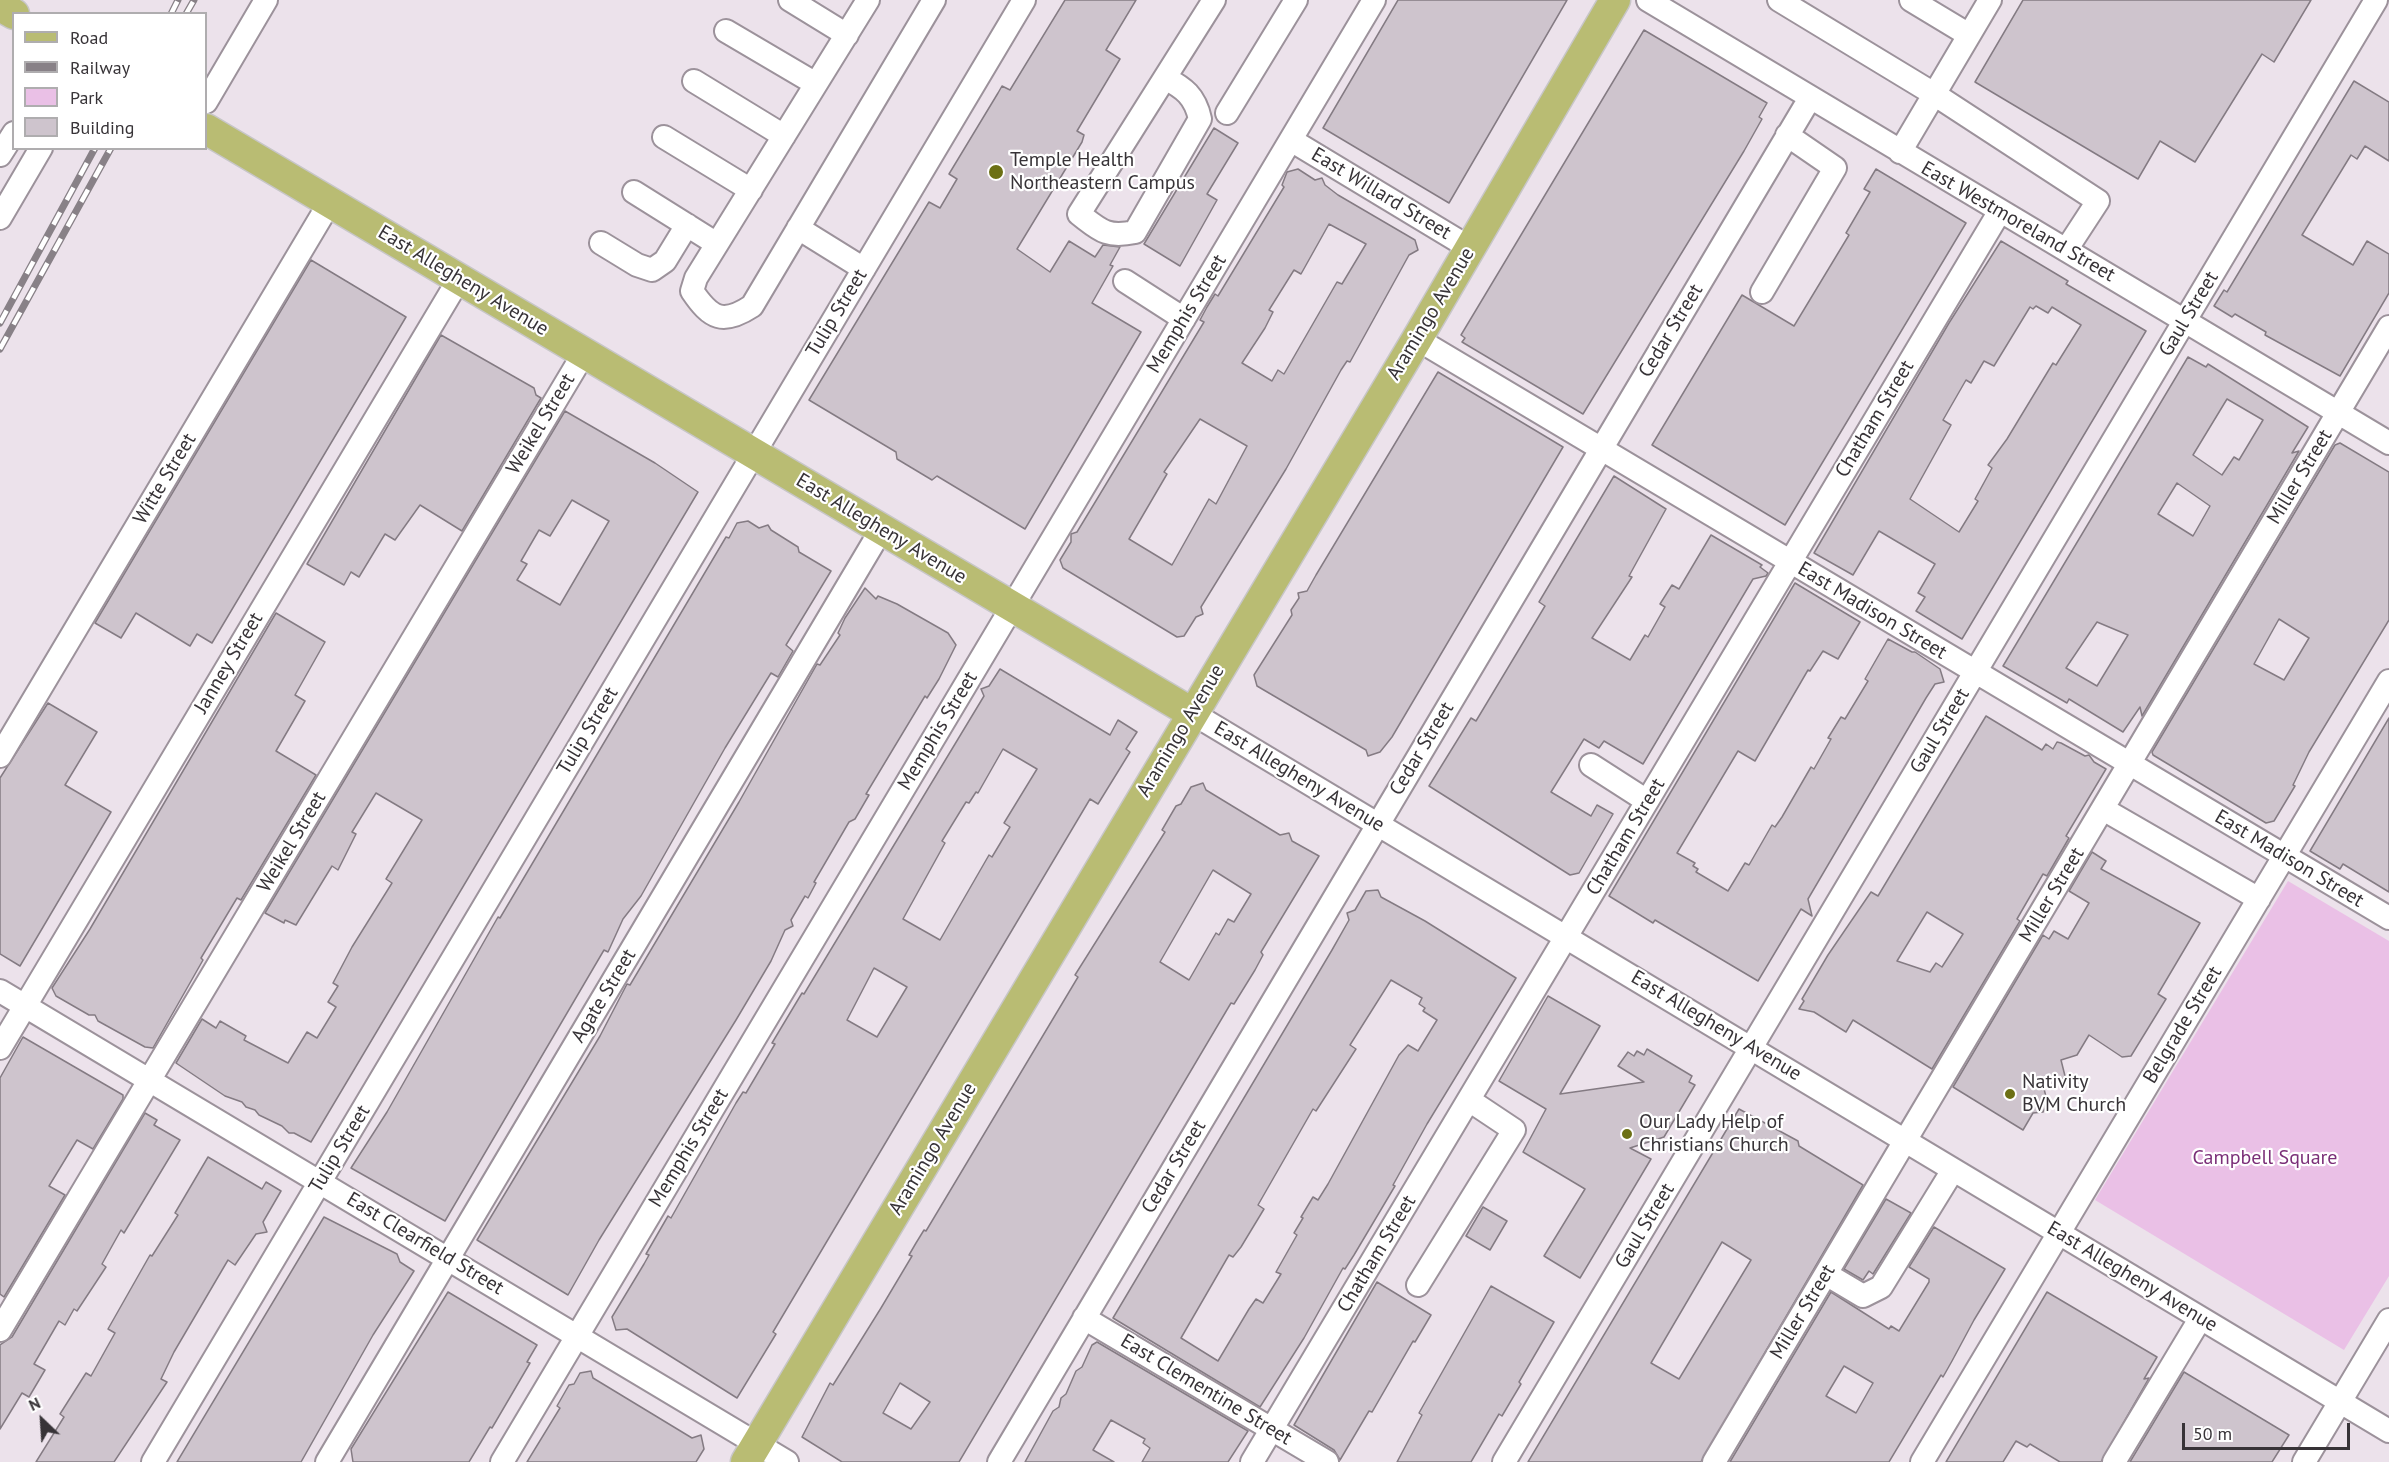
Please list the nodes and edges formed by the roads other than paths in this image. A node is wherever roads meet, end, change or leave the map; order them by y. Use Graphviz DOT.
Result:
graph roads {
  1 [pos="266,0"];
  2 [pos="790,0"];
  3 [pos="868,0"];
  4 [pos="934,0"];
  5 [pos="1024,0"];
  6 [pos="1214,0"];
  7 [pos="1296,0"];
  8 [pos="1374,0"];
  9 [pos="1615,0"];
  10 [pos="1648,0"];
  11 [pos="1779,0"];
  12 [pos="1911,0"];
  13 [pos="1990,0"];
  14 [pos="2376,0"];
  15 [pos="726,31"];
  16 [pos="847,34"];
  17 [pos="1969,35"];
  18 [pos="1165,78"];
  19 [pos="694,81"];
  20 [pos="816,84"];
  21 [pos="1934,94"];
  22 [pos="1810,98"];
  23 [pos="207,100"];
  24 [pos="1227,113"];
  25 [pos="207,130"];
  26 [pos="1787,135"];
  27 [pos="12,136"];
  28 [pos="664,136"];
  29 [pos="784,136"];
  30 [pos="1291,140"];
  31 [pos="40,150"];
  32 [pos="1900,152"];
  33 [pos="0,156"];
  34 [pos="751,190"];
  35 [pos="634,192"];
  36 [pos="330,202"];
  37 [pos="2000,212"];
  38 [pos="0,218"];
  39 [pos="687,225"];
  40 [pos="798,228"];
  41 [pos="601,243"];
  42 [pos="717,244"];
  43 [pos="1470,248"];
  44 [pos="2066,250"];
  45 [pos="864,269"];
  46 [pos="459,279"];
  47 [pos="1125,281"];
  48 [pos="1762,292"];
  49 [pos="1184,319"];
  50 [pos="2186,320"];
  51 [pos="2389,327"];
  52 [pos="1417,339"];
  53 [pos="584,353"];
  54 [pos="2338,412"];
  55 [pos="2389,443"];
  56 [pos="1601,449"];
  57 [pos="753,454"];
  58 [pos="881,530"];
  59 [pos="1789,562"];
  60 [pos="1012,607"];
  61 [pos="1975,672"];
  62 [pos="2389,681"];
  63 [pos="1192,713"];
  64 [pos="0,756"];
  65 [pos="2130,764"];
  66 [pos="1591,765"];
  67 [pos="1647,801"];
  68 [pos="2103,809"];
  69 [pos="1377,825"];
  70 [pos="2284,856"];
  71 [pos="2259,899"];
  72 [pos="2389,918"];
  73 [pos="1567,936"];
  74 [pos="0,991"];
  75 [pos="25,1006"];
  76 [pos="1751,1047"];
  77 [pos="0,1048"];
  78 [pos="149,1081"];
  79 [pos="1469,1100"];
  80 [pos="1905,1141"];
  81 [pos="1953,1170"];
  82 [pos="320,1182"];
  83 [pos="2059,1233"];
  84 [pos="448,1258"];
  85 [pos="1826,1274"];
  86 [pos="1418,1285"];
  87 [pos="1084,1318"];
  88 [pos="2200,1319"];
  89 [pos="2389,1320"];
  90 [pos="0,1330"];
  91 [pos="578,1335"];
  92 [pos="2340,1401"];
  93 [pos="1272,1429"];
  94 [pos="2389,1431"];
  95 [pos="752,1453"];
  96 [pos="153,1462"];
  97 [pos="327,1462"];
  98 [pos="502,1462"];
  99 [pos="787,1462"];
  100 [pos="999,1462"];
  101 [pos="1252,1462"];
  102 [pos="1327,1462"];
  103 [pos="1504,1462"];
  104 [pos="1714,1462"];
  105 [pos="1922,1462"];
  106 [pos="2114,1462"];
  107 [pos="2304,1462"];
  1 -- 23 [label="street"];
  2 -- 16 [label="street"];
  3 -- 16 [label="street"];
  4 -- 40 [label="street"];
  5 -- 45 [label="street, Tulip Street"];
  6 -- 18 [label="street"];
  7 -- 24 [label="street"];
  8 -- 30 [label="street, Memphis Street"];
  9 -- 43 [label="main road, Aramingo Avenue"];
  10 -- 22 [label="street, East Westmoreland Street"];
  11 -- 21 [label="street"];
  12 -- 17 [label="street"];
  13 -- 17 [label="street"];
  14 -- 50 [label="street, Gaul Street"];
  15 -- 20 [label="street"];
  16 -- 20 [label="street"];
  17 -- 21 [label="street"];
  18 -- 18 [label="street"];
  19 -- 29 [label="street"];
  20 -- 29 [label="street"];
  21 -- 32 [label="street"];
  21 -- 44 [label="street"];
  22 -- 26 [label="street, Cedar Street"];
  22 -- 32 [label="street, East Westmoreland Street"];
  25 -- 36 [label="main road, East Allegheny Avenue"];
  26 -- 48 [label="street"];
  26 -- 56 [label="street, Cedar Street"];
  27 -- 33 [label="street"];
  28 -- 34 [label="street"];
  29 -- 34 [label="street"];
  30 -- 43 [label="street, East Willard Street"];
  30 -- 49 [label="street, Memphis Street"];
  31 -- 38 [label="street"];
  32 -- 37 [label="street, East Westmoreland Street"];
  34 -- 42 [label="street"];
  35 -- 39 [label="street"];
  36 -- 46 [label="main road, East Allegheny Avenue"];
  36 -- 64 [label="street, Witte Street"];
  37 -- 44 [label="street, East Westmoreland Street"];
  37 -- 59 [label="street, Chatham Street"];
  39 -- 41 [label="street"];
  39 -- 42 [label="street"];
  40 -- 42 [label="street"];
  40 -- 45 [label="street"];
  43 -- 52 [label="main road, Aramingo Avenue"];
  44 -- 50 [label="street, East Westmoreland Street"];
  45 -- 57 [label="street, Tulip Street"];
  46 -- 53 [label="main road, East Allegheny Avenue"];
  46 -- 75 [label="street, Janney Street"];
  47 -- 49 [label="street"];
  49 -- 60 [label="street, Memphis Street"];
  50 -- 54 [label="street, East Westmoreland Street"];
  50 -- 61 [label="street, Gaul Street"];
  51 -- 54 [label="street, Miller Street"];
  52 -- 56 [label="street, East Madison Street"];
  52 -- 63 [label="main road, Aramingo Avenue"];
  53 -- 57 [label="main road, East Allegheny Avenue"];
  53 -- 78 [label="street, Weikel Street"];
  54 -- 55 [label="street, East Westmoreland Street"];
  54 -- 65 [label="street, Miller Street"];
  56 -- 59 [label="street, East Madison Street"];
  56 -- 69 [label="street, Cedar Street"];
  57 -- 58 [label="main road, East Allegheny Avenue"];
  57 -- 82 [label="street, Tulip Street"];
  58 -- 60 [label="main road, East Allegheny Avenue"];
  58 -- 84 [label="street, Agate Street"];
  59 -- 61 [label="street, East Madison Street"];
  59 -- 67 [label="street, Chatham Street"];
  60 -- 63 [label="main road, East Allegheny Avenue"];
  60 -- 91 [label="street, Memphis Street"];
  61 -- 65 [label="street, East Madison Street"];
  61 -- 76 [label="street, Gaul Street"];
  62 -- 70 [label="street, Belgrade Street"];
  63 -- 69 [label="street, East Allegheny Avenue"];
  63 -- 95 [label="main road, Aramingo Avenue"];
  65 -- 68 [label="street, Miller Street"];
  65 -- 70 [label="street, East Madison Street"];
  66 -- 67 [label="street"];
  67 -- 73 [label="street, Chatham Street"];
  68 -- 71 [label="street"];
  68 -- 80 [label="street, Miller Street"];
  69 -- 73 [label="street, East Allegheny Avenue"];
  69 -- 87 [label="street, Cedar Street"];
  70 -- 71 [label="street, Belgrade Street"];
  70 -- 72 [label="street, East Madison Street"];
  71 -- 83 [label="street, Belgrade Street"];
  73 -- 76 [label="street, East Allegheny Avenue"];
  73 -- 79 [label="street, Chatham Street"];
  74 -- 75 [label="street, East Clearfield Street"];
  75 -- 77 [label="street, Janney Street"];
  75 -- 78 [label="street, East Clearfield Street"];
  76 -- 80 [label="street, East Allegheny Avenue"];
  76 -- 103 [label="street, Gaul Street"];
  78 -- 82 [label="street, East Clearfield Street"];
  78 -- 90 [label="street, Weikel Street"];
  79 -- 86 [label="street"];
  79 -- 93 [label="street, Chatham Street"];
  80 -- 81 [label="street, East Allegheny Avenue"];
  80 -- 85 [label="street, Miller Street"];
  81 -- 83 [label="street, East Allegheny Avenue"];
  81 -- 85 [label="street"];
  82 -- 84 [label="street, East Clearfield Street"];
  82 -- 96 [label="street, Tulip Street"];
  83 -- 88 [label="street, East Allegheny Avenue"];
  83 -- 105 [label="street, Belgrade Street"];
  84 -- 91 [label="street, East Clearfield Street"];
  84 -- 97 [label="street, Agate Street"];
  85 -- 104 [label="street, Miller Street"];
  87 -- 93 [label="street, East Clementine Street"];
  87 -- 100 [label="street, Cedar Street"];
  88 -- 92 [label="street, East Allegheny Avenue"];
  88 -- 106 [label="street"];
  89 -- 92 [label="street"];
  91 -- 95 [label="street, East Clearfield Street"];
  91 -- 98 [label="street, Memphis Street"];
  92 -- 94 [label="street, East Allegheny Avenue"];
  92 -- 107 [label="street"];
  93 -- 101 [label="street, Chatham Street"];
  93 -- 102 [label="street, East Clementine Street"];
  95 -- 99 [label="street, East Clearfield Street"];
}
